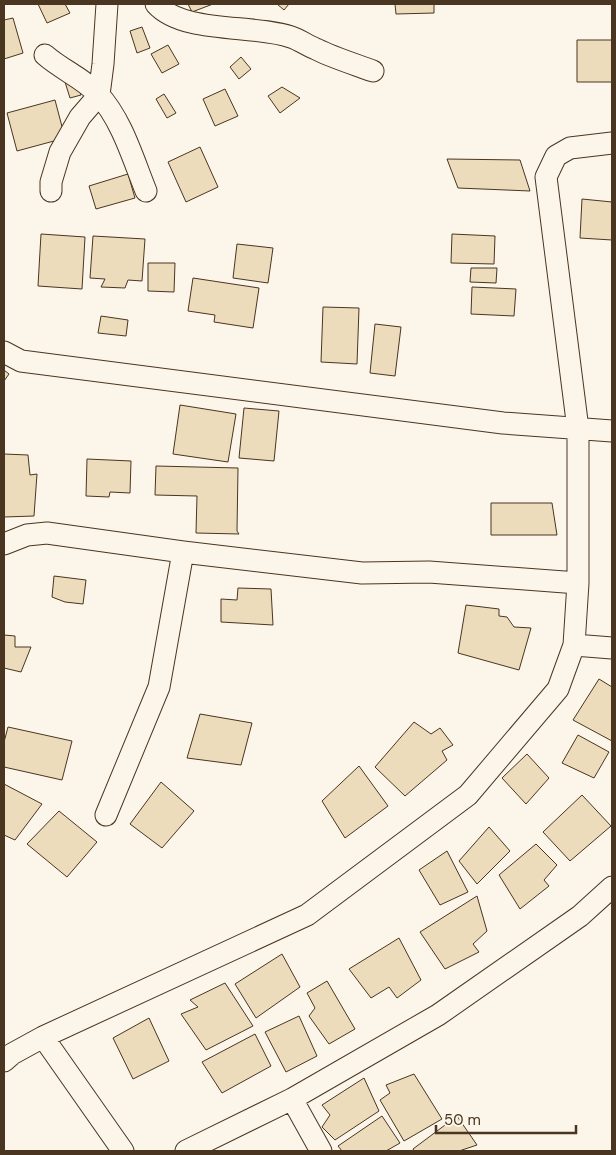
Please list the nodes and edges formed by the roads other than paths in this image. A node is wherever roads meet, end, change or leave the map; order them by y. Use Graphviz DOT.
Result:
graph roads {
  1 [pos="107,4"];
  2 [pos="156,4"];
  3 [pos="46,55"];
  4 [pos="373,71"];
  5 [pos="99,95"];
  6 [pos="612,143"];
  7 [pos="51,191"];
  8 [pos="146,191"];
  9 [pos="4,352"];
  10 [pos="578,429"];
  11 [pos="612,431"];
  12 [pos="4,544"];
  13 [pos="183,552"];
  14 [pos="578,583"];
  15 [pos="574,645"];
  16 [pos="612,648"];
  17 [pos="106,815"];
  18 [pos="612,888"];
  19 [pos="43,1037"];
  20 [pos="4,1061"];
  21 [pos="292,1099"];
  22 [pos="123,1151"];
  23 [pos="186,1151"];
  24 [pos="321,1151"];
  1 -- 5 [label="street"];
  2 -- 4 [label="street"];
  3 -- 5 [label="street"];
  5 -- 7 [label="street"];
  5 -- 8 [label="street"];
  6 -- 10 [label="street"];
  9 -- 10 [label="street"];
  10 -- 11 [label="street"];
  10 -- 14 [label="street"];
  12 -- 13 [label="street"];
  13 -- 14 [label="street"];
  13 -- 17 [label="street"];
  14 -- 15 [label="street"];
  15 -- 16 [label="street"];
  15 -- 19 [label="street"];
  18 -- 21 [label="street"];
  19 -- 20 [label="street"];
  19 -- 22 [label="street"];
  21 -- 23 [label="street"];
  21 -- 24 [label="street"];
}
